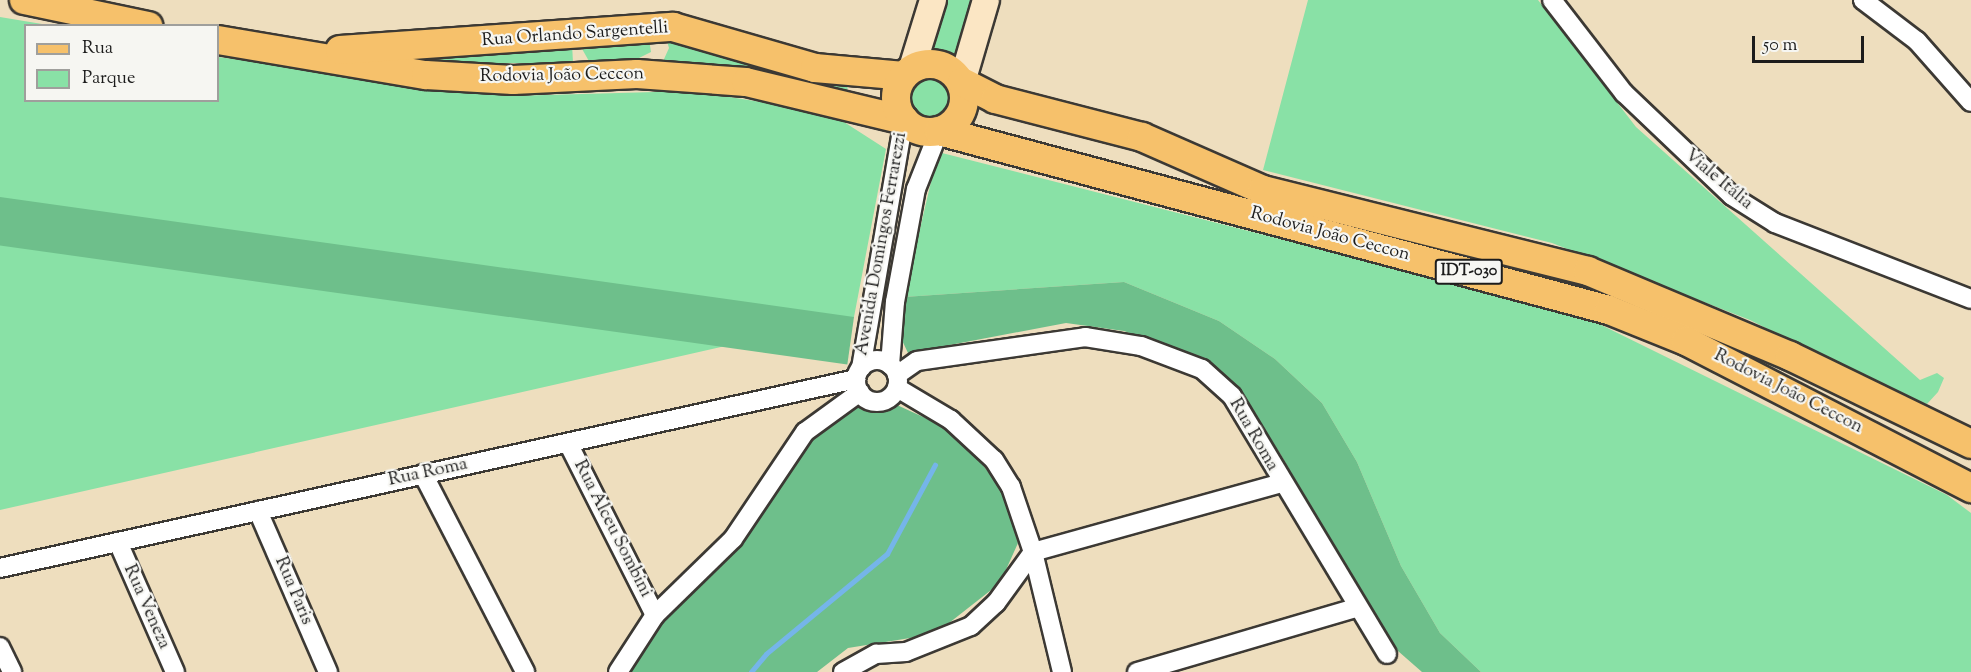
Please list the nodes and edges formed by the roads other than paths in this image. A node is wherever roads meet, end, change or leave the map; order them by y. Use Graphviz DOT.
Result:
graph roads {
  1 [pos="24,0"];
  2 [pos="933,0"];
  3 [pos="986,0"];
  4 [pos="1552,0"];
  5 [pos="1863,0"];
  6 [pos="138,24"];
  7 [pos="654,28"];
  8 [pos="582,33"];
  9 [pos="228,42"];
  10 [pos="908,72"];
  11 [pos="581,74"];
  12 [pos="637,74"];
  13 [pos="962,82"];
  14 [pos="1971,102"];
  15 [pos="904,120"];
  16 [pos="939,130"];
  17 [pos="1620,284"];
  18 [pos="1971,298"];
  19 [pos="1609,310"];
  20 [pos="895,376"];
  21 [pos="859,380"];
  22 [pos="1968,442"];
  23 [pos="568,443"];
  24 [pos="1944,471"];
  25 [pos="423,474"];
  26 [pos="1281,483"];
  27 [pos="1971,489"];
  28 [pos="258,511"];
  29 [pos="118,542"];
  30 [pos="1033,552"];
  31 [pos="0,568"];
  32 [pos="1356,608"];
  33 [pos="655,615"];
  34 [pos="0,646"];
  35 [pos="1387,654"];
  36 [pos="12,672"];
  37 [pos="175,672"];
  38 [pos="328,672"];
  39 [pos="525,672"];
  40 [pos="618,672"];
  41 [pos="843,672"];
  42 [pos="1062,672"];
  43 [pos="1137,672"];
  1 -- 6 [label="main road"];
  2 -- 10 [label="main road"];
  3 -- 13 [label="main road"];
  4 -- 18 [label="street, Viale Itália"];
  5 -- 14 [label="street"];
  7 -- 8 [label="main road, Rua Orlando Sargentelli"];
  7 -- 10 [label="main road, Rua Orlando Sargentelli"];
  7 -- 12 [label="main road"];
  8 -- 9 [label="main road, Rua Orlando Sargentelli"];
  8 -- 11 [label="main road"];
  9 -- 11 [label="main road, Rodovia João Ceccon"];
  10 -- 13 [label="main road"];
  10 -- 15 [label="main road"];
  11 -- 12 [label="main road, Rodovia João Ceccon"];
  12 -- 15 [label="main road, Rodovia João Ceccon"];
  13 -- 16 [label="main road"];
  13 -- 17 [label="main road, Rodovia João Ceccon / IDT-030"];
  15 -- 16 [label="main road"];
  15 -- 21 [label="street, Avenida Domingos Ferrarezzi"];
  16 -- 19 [label="main road, Rodovia João Ceccon / IDT-030"];
  16 -- 20 [label="street, Avenida Domingos Ferrarezzi"];
  17 -- 19 [label="main road"];
  17 -- 22 [label="main road, Rodovia João Ceccon / IDT-030"];
  19 -- 24 [label="main road, Rodovia João Ceccon / IDT-030"];
  20 -- 21 [label="street, Rua Roma"];
  20 -- 21 [label="street, Rua Roma"];
  20 -- 26 [label="street, Rua Roma"];
  20 -- 30 [label="street"];
  21 -- 23 [label="street, Rua Roma"];
  21 -- 33 [label="street"];
  22 -- 24 [label="main road"];
  23 -- 25 [label="street, Rua Roma"];
  23 -- 33 [label="street, Rua Alceu Sombini"];
  24 -- 27 [label="main road, Rodovia João Ceccon / IDT-030"];
  25 -- 28 [label="street, Rua Roma"];
  25 -- 39 [label="street"];
  26 -- 30 [label="street"];
  26 -- 32 [label="street, Rua Roma"];
  28 -- 29 [label="street, Rua Roma"];
  28 -- 38 [label="street, Rua Paris"];
  29 -- 31 [label="street, Rua Roma"];
  29 -- 37 [label="street, Rua Veneza"];
  30 -- 41 [label="street"];
  30 -- 42 [label="street"];
  32 -- 35 [label="street, Rua Roma"];
  32 -- 43 [label="street"];
  33 -- 40 [label="street"];
  34 -- 36 [label="street"];
}
